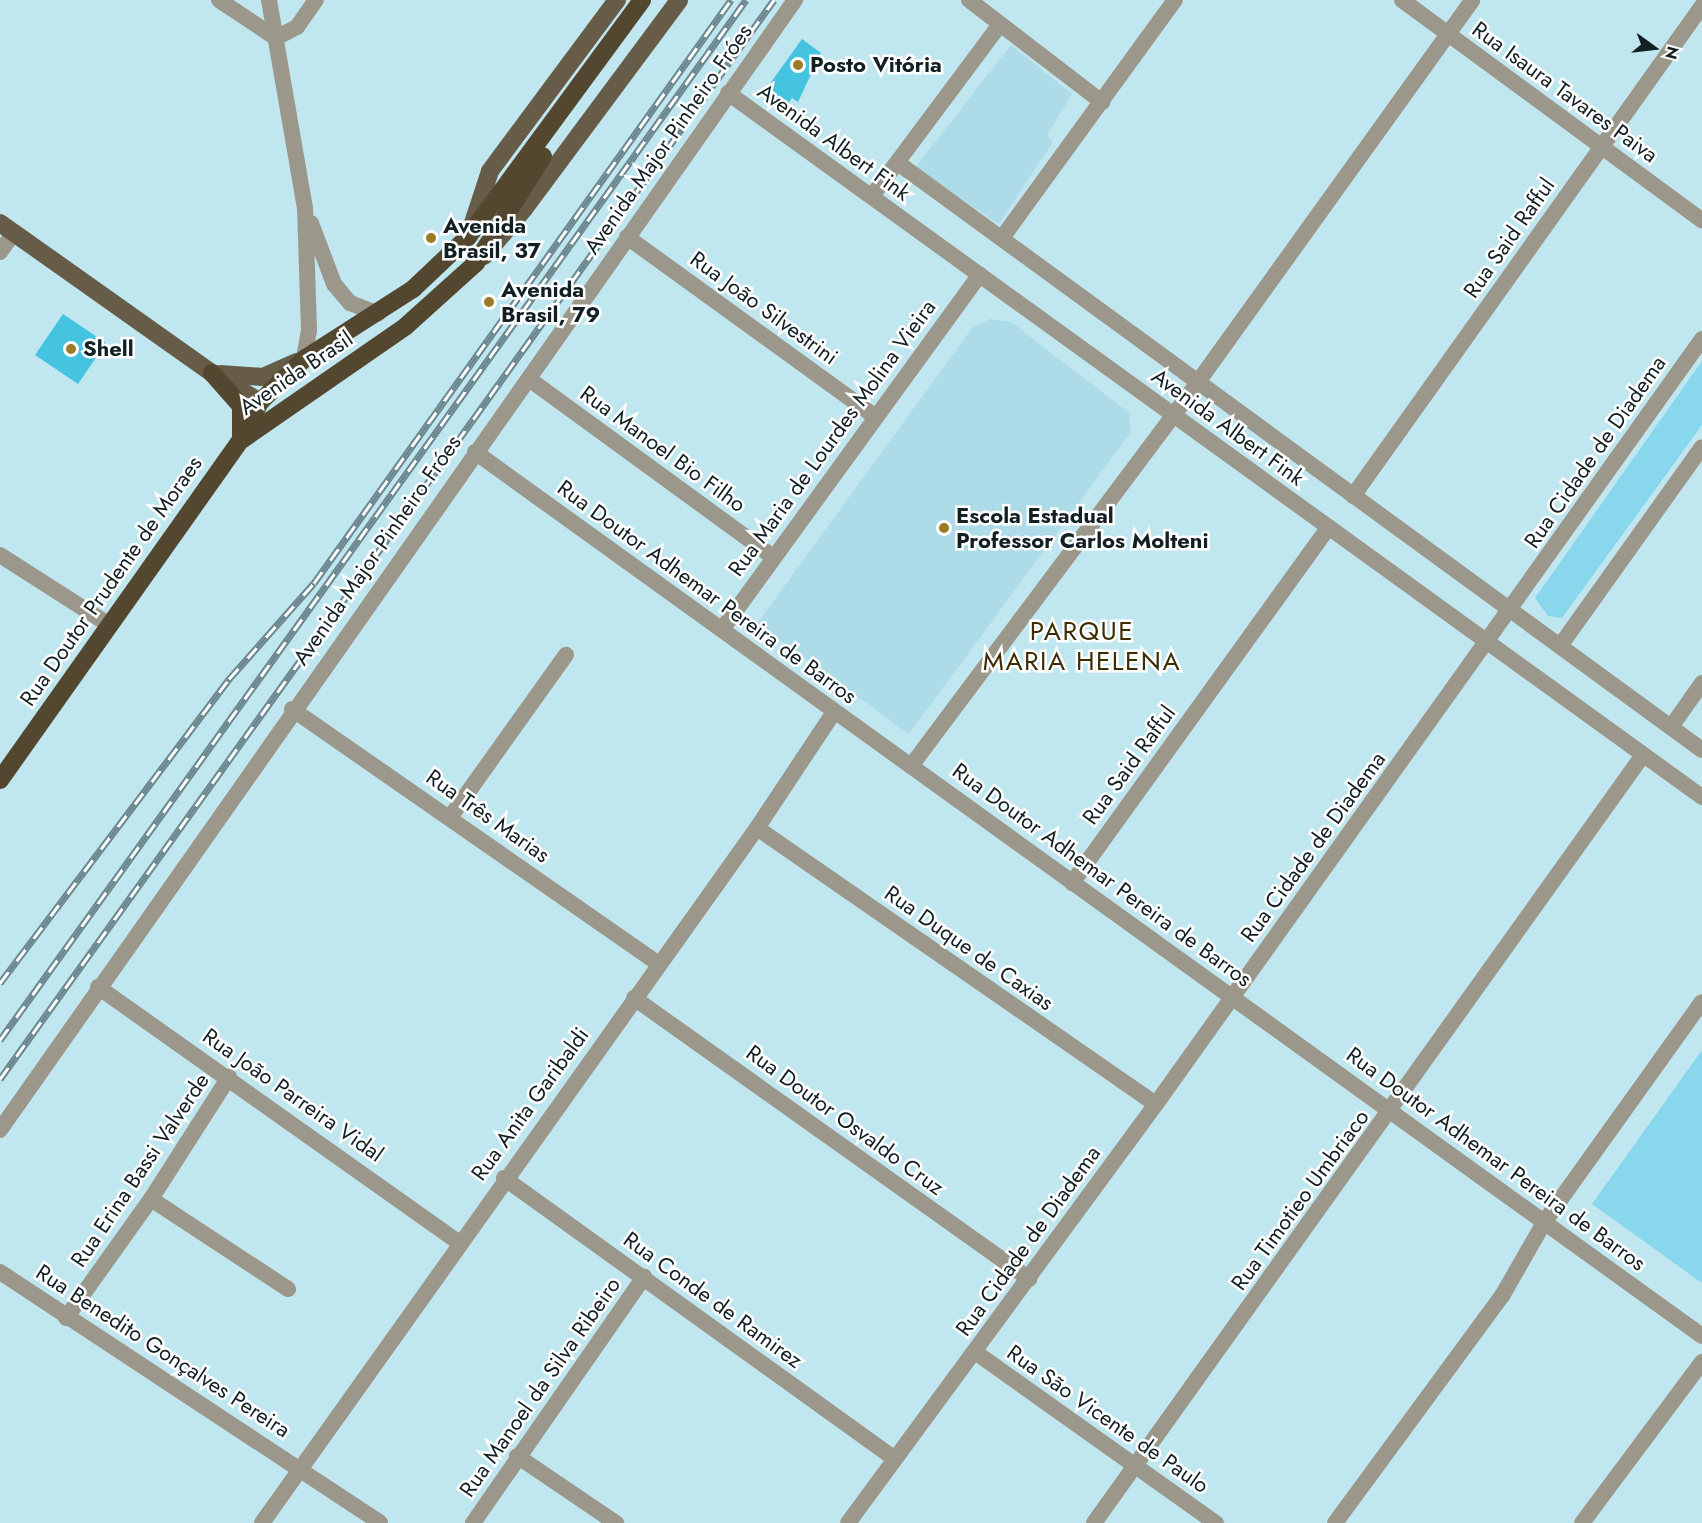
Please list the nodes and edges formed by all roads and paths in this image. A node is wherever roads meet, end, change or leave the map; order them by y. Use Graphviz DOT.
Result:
graph roads {
  1 [pos="219,0"];
  2 [pos="269,0"];
  3 [pos="316,0"];
  4 [pos="617,0"];
  5 [pos="642,0"];
  6 [pos="655,0"];
  7 [pos="679,0"];
  8 [pos="795,0"];
  9 [pos="969,0"];
  10 [pos="1175,0"];
  11 [pos="1402,0"];
  12 [pos="1472,0"];
  13 [pos="1702,6"];
  14 [pos="1000,24"];
  15 [pos="1448,34"];
  16 [pos="276,38"];
  17 [pos="728,93"];
  18 [pos="1102,102"];
  19 [pos="1602,145"];
  20 [pos="543,146"];
  21 [pos="898,163"];
  22 [pos="872,196"];
  23 [pos="305,208"];
  24 [pos="1702,220"];
  25 [pos="7,228"];
  26 [pos="468,237"];
  27 [pos="627,237"];
  28 [pos="1002,238"];
  29 [pos="0,252"];
  30 [pos="476,263"];
  31 [pos="980,274"];
  32 [pos="378,314"];
  33 [pos="1702,339"];
  34 [pos="303,359"];
  35 [pos="212,373"];
  36 [pos="529,379"];
  37 [pos="1198,382"];
  38 [pos="260,402"];
  39 [pos="288,411"];
  40 [pos="1173,414"];
  41 [pos="876,417"];
  42 [pos="241,440"];
  43 [pos="1702,447"];
  44 [pos="475,452"];
  45 [pos="1353,496"];
  46 [pos="1329,527"];
  47 [pos="0,555"];
  48 [pos="772,556"];
  49 [pos="1510,611"];
  50 [pos="108,624"];
  51 [pos="723,628"];
  52 [pos="1488,643"];
  53 [pos="1560,646"];
  54 [pos="566,655"];
  55 [pos="1702,683"];
  56 [pos="292,709"];
  57 [pos="834,712"];
  58 [pos="1671,727"];
  59 [pos="1702,750"];
  60 [pos="1643,754"];
  61 [pos="911,766"];
  62 [pos="0,780"];
  63 [pos="1702,797"];
  64 [pos="451,816"];
  65 [pos="757,828"];
  66 [pos="1072,883"];
  67 [pos="657,963"];
  68 [pos="98,987"];
  69 [pos="1233,997"];
  70 [pos="634,998"];
  71 [pos="1702,1002"];
  72 [pos="229,1077"];
  73 [pos="1155,1104"];
  74 [pos="1391,1113"];
  75 [pos="0,1130"];
  76 [pos="504,1178"];
  77 [pos="151,1199"];
  78 [pos="1545,1221"];
  79 [pos="459,1243"];
  80 [pos="0,1272"];
  81 [pos="644,1277"];
  82 [pos="1029,1280"];
  83 [pos="288,1289"];
  84 [pos="66,1318"];
  85 [pos="1702,1335"];
  86 [pos="975,1352"];
  87 [pos="1702,1362"];
  88 [pos="518,1456"];
  89 [pos="895,1459"];
  90 [pos="1137,1465"];
  91 [pos="302,1467"];
  92 [pos="262,1523"];
  93 [pos="380,1523"];
  94 [pos="472,1523"];
  95 [pos="616,1523"];
  96 [pos="848,1523"];
  97 [pos="1094,1523"];
  98 [pos="1216,1523"];
  99 [pos="1335,1523"];
  100 [pos="1582,1523"];
  1 -- 16 [label="street"];
  2 -- 16 [label="street"];
  3 -- 16 [label="street"];
  4 -- 26 [label="main road, Avenida Brasil"];
  5 -- 20 [label="highway"];
  6 -- 20 [label="highway"];
  7 -- 30 [label="main road, Avenida Brasil"];
  8 -- 17 [label="street, Avenida Major Pinheiro Fróes"];
  9 -- 14 [label="street"];
  10 -- 18 [label="street"];
  11 -- 15 [label="street, Rua Isaura Tavares Paiva"];
  12 -- 15 [label="street"];
  13 -- 19 [label="street, Rua Said Rafful"];
  14 -- 18 [label="street"];
  14 -- 21 [label="street"];
  15 -- 19 [label="street, Rua Isaura Tavares Paiva"];
  15 -- 37 [label="street"];
  16 -- 23 [label="street"];
  17 -- 22 [label="street, Avenida Albert Fink"];
  17 -- 27 [label="street, Avenida Major Pinheiro Fróes"];
  18 -- 28 [label="street"];
  19 -- 24 [label="street, Rua Isaura Tavares Paiva"];
  19 -- 45 [label="street, Rua Said Rafful"];
  20 -- 26 [label="highway, Avenida Brasil"];
  20 -- 30 [label="highway, Avenida Brasil"];
  21 -- 22 [label="street"];
  21 -- 28 [label="street, Avenida Albert Fink"];
  22 -- 31 [label="street, Avenida Albert Fink"];
  23 -- 32 [label="street"];
  23 -- 34 [label="street"];
  25 -- 29 [label="street"];
  25 -- 35 [label="main road"];
  26 -- 32 [label="highway, Avenida Brasil"];
  27 -- 36 [label="street, Avenida Major Pinheiro Fróes"];
  27 -- 41 [label="street, Rua João Silvestrini"];
  28 -- 37 [label="street, Avenida Albert Fink"];
  30 -- 39 [label="highway, Avenida Brasil"];
  31 -- 40 [label="street, Avenida Albert Fink"];
  31 -- 41 [label="street, Rua Maria de Lourdes Molina Vieira"];
  32 -- 34 [label="highway, Avenida Brasil"];
  33 -- 49 [label="street, Rua Cidade de Diadema"];
  34 -- 35 [label="main road"];
  34 -- 38 [label="highway, Avenida Brasil"];
  35 -- 38 [label="main road"];
  35 -- 42 [label="highway"];
  36 -- 44 [label="street, Avenida Major Pinheiro Fróes"];
  36 -- 48 [label="street, Rua Manoel Bio Filho"];
  37 -- 40 [label="street"];
  37 -- 45 [label="street, Avenida Albert Fink"];
  38 -- 39 [label="highway"];
  38 -- 42 [label="highway, Avenida Brasil"];
  39 -- 42 [label="highway, Avenida Brasil"];
  40 -- 46 [label="street, Avenida Albert Fink"];
  40 -- 61 [label="street"];
  41 -- 48 [label="street, Rua Maria de Lourdes Molina Vieira"];
  42 -- 50 [label="highway, Rua Doutor Prudente de Moraes"];
  43 -- 53 [label="street"];
  44 -- 51 [label="street, Rua Doutor Adhemar Pereira de Barros"];
  44 -- 56 [label="street, Avenida Major Pinheiro Fróes"];
  45 -- 49 [label="street, Avenida Albert Fink"];
  46 -- 52 [label="street, Avenida Albert Fink"];
  46 -- 66 [label="street, Rua Said Rafful"];
  47 -- 50 [label="street"];
  48 -- 51 [label="street, Rua Maria de Lourdes Molina Vieira"];
  49 -- 52 [label="street, Rua Cidade de Diadema"];
  49 -- 53 [label="street, Avenida Albert Fink"];
  50 -- 62 [label="highway, Rua Doutor Prudente de Moraes"];
  51 -- 57 [label="street, Rua Doutor Adhemar Pereira de Barros"];
  52 -- 60 [label="street, Avenida Albert Fink"];
  52 -- 69 [label="street, Rua Cidade de Diadema"];
  53 -- 58 [label="street, Avenida Albert Fink"];
  54 -- 64 [label="street"];
  55 -- 58 [label="street"];
  56 -- 64 [label="street, Rua Três Marias"];
  56 -- 68 [label="street, Avenida Major Pinheiro Fróes"];
  57 -- 61 [label="street, Rua Doutor Adhemar Pereira de Barros"];
  57 -- 65 [label="street, Rua Anita Garibaldi"];
  58 -- 59 [label="street, Avenida Albert Fink"];
  60 -- 63 [label="street, Avenida Albert Fink"];
  60 -- 74 [label="street, Rua Timotieo Umbriaco"];
  61 -- 66 [label="street, Rua Doutor Adhemar Pereira de Barros"];
  64 -- 67 [label="street, Rua Três Marias"];
  65 -- 67 [label="street, Rua Anita Garibaldi"];
  65 -- 73 [label="street, Rua Duque de Caxias"];
  66 -- 69 [label="street, Rua Doutor Adhemar Pereira de Barros"];
  67 -- 70 [label="street, Rua Anita Garibaldi"];
  68 -- 72 [label="street, Rua João Parreira Vidal"];
  68 -- 75 [label="street, Avenida Major Pinheiro Fróes"];
  69 -- 73 [label="street, Rua Cidade de Diadema"];
  69 -- 74 [label="street, Rua Doutor Adhemar Pereira de Barros"];
  70 -- 76 [label="street, Rua Anita Garibaldi"];
  70 -- 82 [label="street, Rua Doutor Osvaldo Cruz"];
  71 -- 78 [label="street"];
  72 -- 77 [label="street, Rua Erina Bassi Valverde"];
  72 -- 79 [label="street, Rua João Parreira Vidal"];
  73 -- 82 [label="street, Rua Cidade de Diadema"];
  74 -- 78 [label="street, Rua Doutor Adhemar Pereira de Barros"];
  74 -- 90 [label="street, Rua Timotieo Umbriaco"];
  76 -- 79 [label="street, Rua Anita Garibaldi"];
  76 -- 81 [label="street, Rua Conde de Ramirez"];
  77 -- 83 [label="street"];
  77 -- 84 [label="street, Rua Erina Bassi Valverde"];
  78 -- 85 [label="street, Rua Doutor Adhemar Pereira de Barros"];
  78 -- 99 [label="street"];
  79 -- 91 [label="street, Rua Anita Garibaldi"];
  80 -- 84 [label="street, Rua Benedito Gonçalves Pereira"];
  81 -- 88 [label="street, Rua Manoel da Silva Ribeiro"];
  81 -- 89 [label="street, Rua Conde de Ramirez"];
  82 -- 86 [label="street, Rua Cidade de Diadema"];
  84 -- 91 [label="street, Rua Benedito Gonçalves Pereira"];
  86 -- 89 [label="street, Rua Cidade de Diadema"];
  86 -- 90 [label="street, Rua São Vicente de Paulo"];
  87 -- 100 [label="street"];
  88 -- 94 [label="street, Rua Manoel da Silva Ribeiro"];
  88 -- 95 [label="street"];
  89 -- 96 [label="street, Rua Cidade de Diadema"];
  90 -- 97 [label="street, Rua Timotieo Umbriaco"];
  90 -- 98 [label="street, Rua São Vicente de Paulo"];
  91 -- 92 [label="street, Rua Anita Garibaldi"];
  91 -- 93 [label="street, Rua Benedito Gonçalves Pereira"];
}
